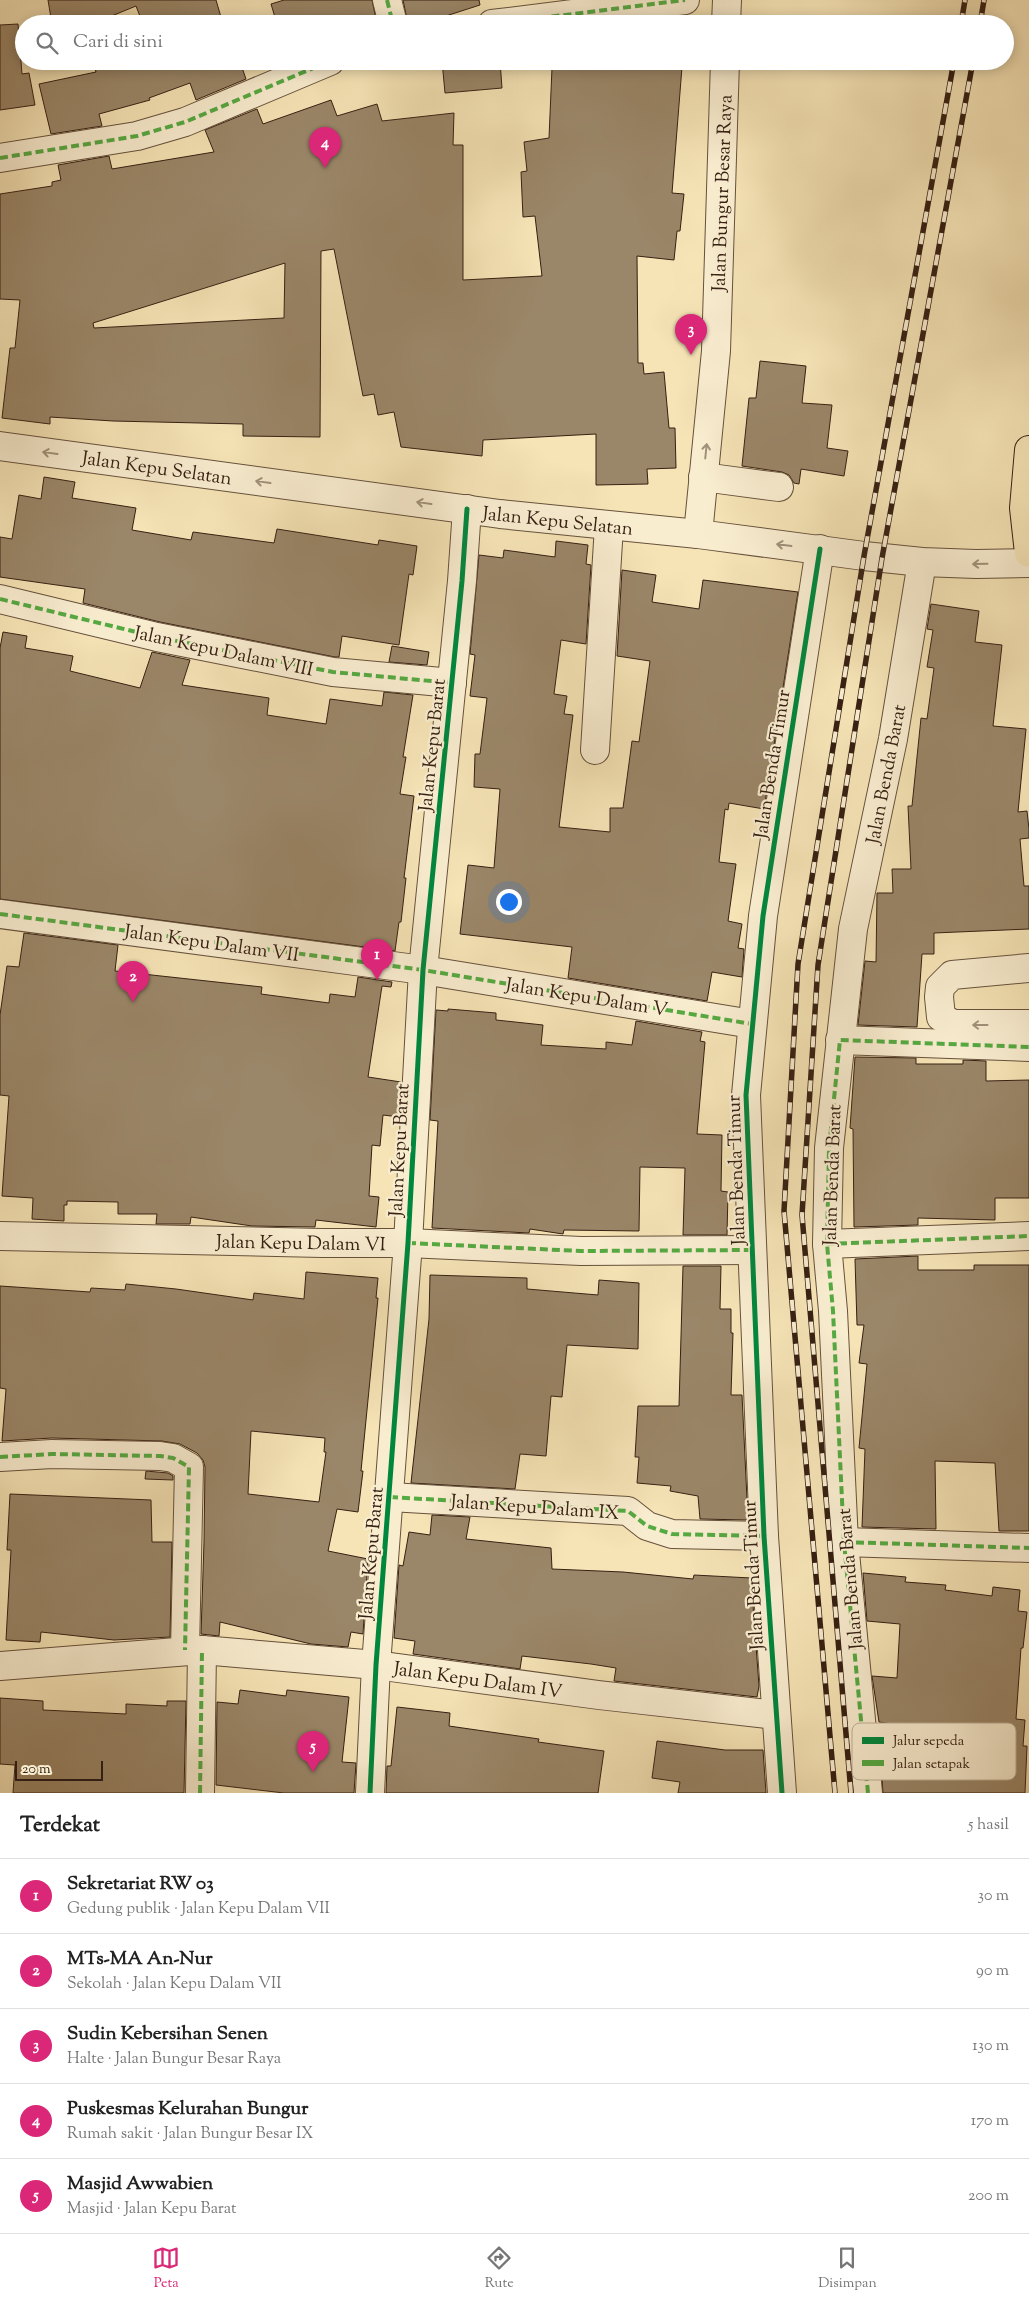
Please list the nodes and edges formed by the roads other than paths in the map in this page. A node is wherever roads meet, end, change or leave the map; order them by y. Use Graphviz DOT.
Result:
graph roads {
  1 [pos="387,0"];
  2 [pos="685,0"];
  3 [pos="727,0"];
  4 [pos="391,15"];
  5 [pos="564,15"];
  6 [pos="726,15"];
  7 [pos="309,70"];
  8 [pos="725,70"];
  9 [pos="0,158"];
  10 [pos="0,446"];
  11 [pos="1029,450"];
  12 [pos="703,477"];
  13 [pos="779,487"];
  14 [pos="467,509"];
  15 [pos="609,526"];
  16 [pos="698,534"];
  17 [pos="820,549"];
  18 [pos="1029,553"];
  19 [pos="922,562"];
  20 [pos="1029,563"];
  21 [pos="0,599"];
  22 [pos="452,683"];
  23 [pos="595,750"];
  24 [pos="0,914"];
  25 [pos="1029,968"];
  26 [pos="423,970"];
  27 [pos="752,1024"];
  28 [pos="1029,1024"];
  29 [pos="840,1040"];
  30 [pos="1029,1047"];
  31 [pos="0,1236"];
  32 [pos="1029,1236"];
  33 [pos="408,1243"];
  34 [pos="827,1244"];
  35 [pos="752,1250"];
  36 [pos="0,1457"];
  37 [pos="390,1497"];
  38 [pos="764,1536"];
  39 [pos="844,1542"];
  40 [pos="1029,1548"];
  41 [pos="194,1650"];
  42 [pos="376,1665"];
  43 [pos="0,1666"];
  44 [pos="776,1715"];
  45 [pos="861,1723"];
  46 [pos="867,1780"];
  47 [pos="200,1793"];
  48 [pos="370,1793"];
  49 [pos="782,1793"];
  50 [pos="868,1793"];
  1 -- 4 [label="street"];
  2 -- 5 [label="street"];
  3 -- 6 [label="street"];
  7 -- 9 [label="street"];
  12 -- 8 [label="street, Jalan Bungur Besar Raya, one-way"];
  14 -- 10 [label="street, Jalan Kepu Selatan, one-way"];
  11 -- 18 [label="main road"];
  12 -- 13 [label="street"];
  12 -- 16 [label="street, Jalan Bungur Besar Raya"];
  14 -- 15 [label="street, Jalan Kepu Selatan"];
  14 -- 22 [label="street, Jalan Kepu Barat"];
  15 -- 16 [label="street, Jalan Kepu Selatan"];
  15 -- 23 [label="street"];
  17 -- 16 [label="street, Jalan Kepu Selatan, one-way"];
  17 -- 19 [label="street, Jalan Kepu Selatan"];
  17 -- 27 [label="street, Jalan Benda Timur"];
  20 -- 19 [label="street, Jalan Kepu Selatan, one-way"];
  19 -- 29 [label="street, Jalan Benda Barat"];
  21 -- 22 [label="street, Jalan Kepu Dalam VIII"];
  22 -- 26 [label="street, Jalan Kepu Barat"];
  24 -- 26 [label="street, Jalan Kepu Dalam VII"];
  28 -- 25 [label="street, one-way"];
  26 -- 27 [label="street, Jalan Kepu Dalam V"];
  26 -- 33 [label="street, Jalan Kepu Barat"];
  27 -- 35 [label="street, Jalan Benda Timur"];
  29 -- 30 [label="street"];
  29 -- 34 [label="street, Jalan Benda Barat"];
  31 -- 33 [label="street, Jalan Kepu Dalam VI"];
  32 -- 34 [label="street"];
  33 -- 35 [label="street, Jalan Kepu Dalam VI"];
  33 -- 37 [label="street, Jalan Kepu Barat"];
  34 -- 39 [label="street, Jalan Benda Barat"];
  35 -- 38 [label="street, Jalan Benda Timur"];
  36 -- 41 [label="street"];
  37 -- 38 [label="street, Jalan Kepu Dalam IX"];
  37 -- 42 [label="street, Jalan Kepu Barat"];
  38 -- 44 [label="street, Jalan Benda Timur"];
  39 -- 40 [label="street"];
  39 -- 45 [label="street, Jalan Benda Barat"];
  41 -- 42 [label="street, Jalan Kepu Dalam IV"];
  41 -- 43 [label="street, Jalan Kepu Dalam IV"];
  41 -- 47 [label="street"];
  42 -- 44 [label="street, Jalan Kepu Dalam IV"];
  42 -- 48 [label="street, Jalan Kepu Barat"];
  44 -- 49 [label="street, Jalan Benda Timur"];
  46 -- 50 [label="street, Jalan Benda Barat"];
}
